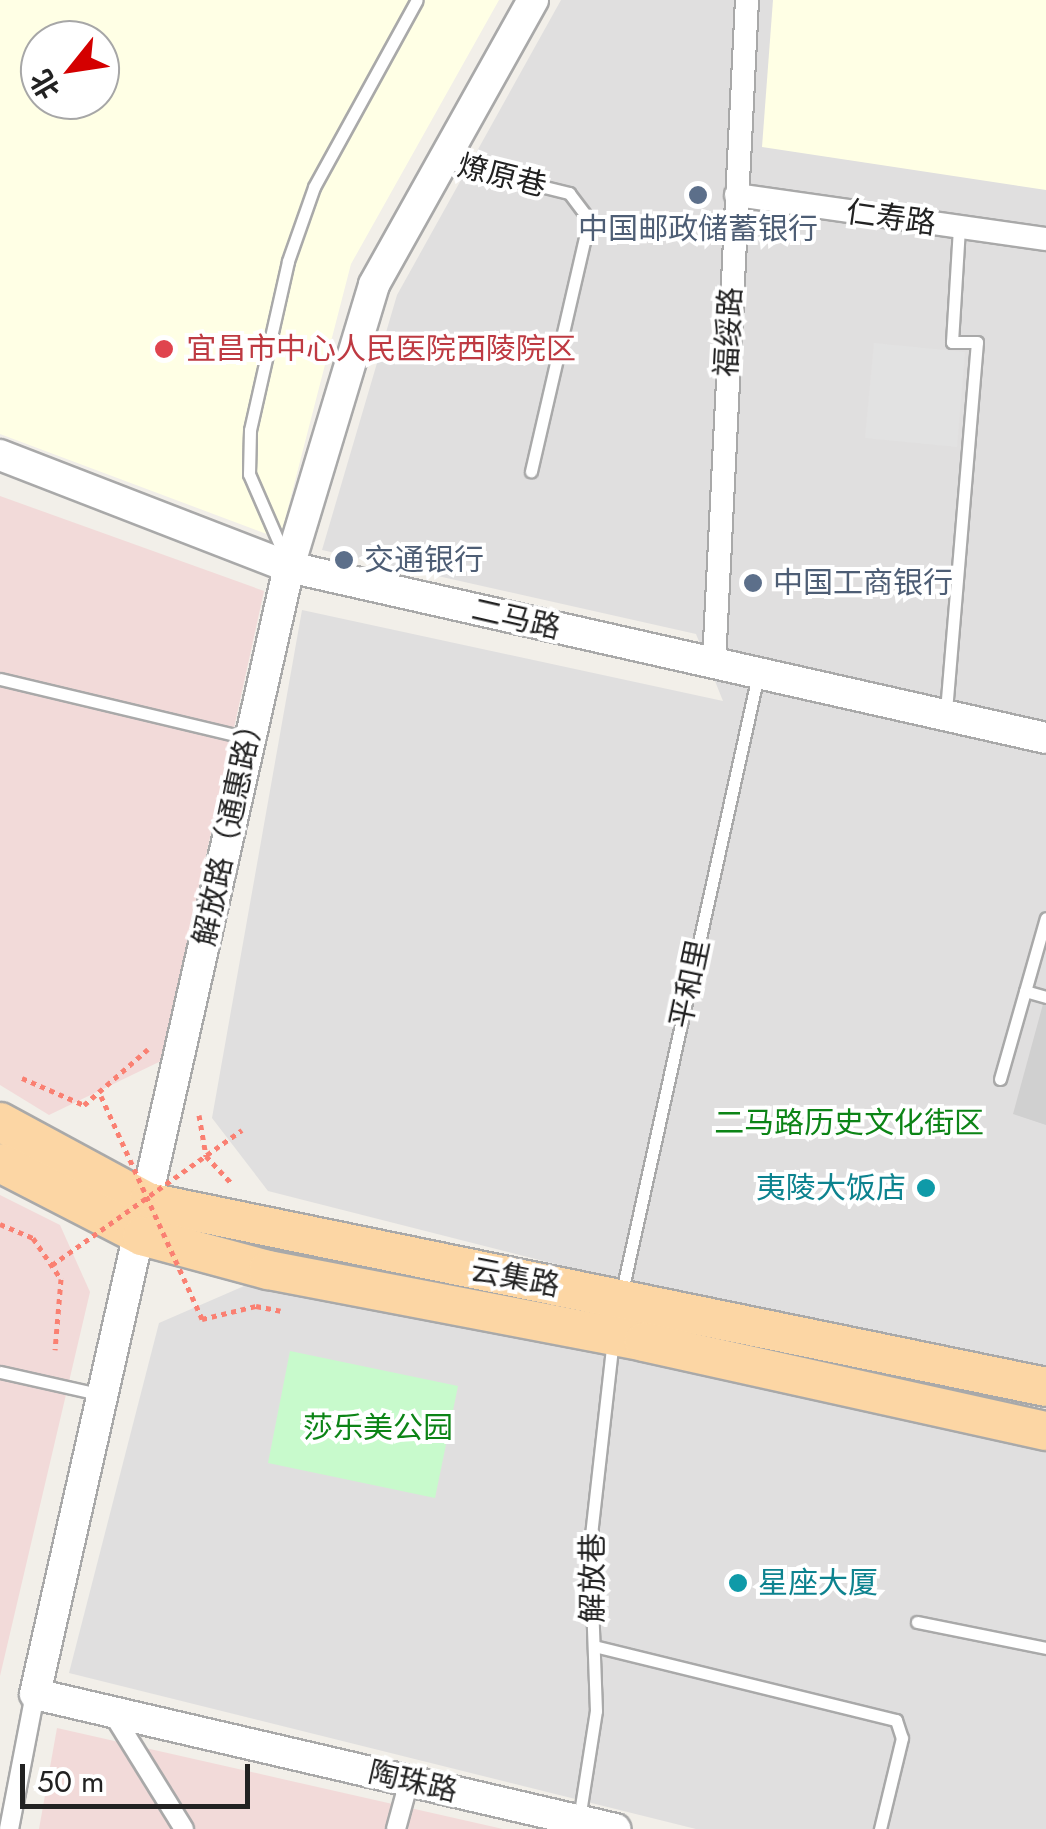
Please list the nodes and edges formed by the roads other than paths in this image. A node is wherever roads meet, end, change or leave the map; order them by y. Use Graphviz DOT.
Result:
graph roads {
  1 [pos="417,0"];
  2 [pos="533,0"];
  3 [pos="748,0"];
  4 [pos="443,162"];
  5 [pos="736,195"];
  6 [pos="959,228"];
  7 [pos="1046,240"];
  8 [pos="0,454"];
  9 [pos="531,472"];
  10 [pos="289,568"];
  11 [pos="714,664"];
  12 [pos="759,670"];
  13 [pos="0,678"];
  14 [pos="946,712"];
  15 [pos="248,738"];
  16 [pos="1046,738"];
  17 [pos="1046,918"];
  18 [pos="1025,991"];
  19 [pos="1046,996"];
  20 [pos="1000,1079"];
  21 [pos="0,1122"];
  22 [pos="0,1163"];
  23 [pos="146,1211"];
  24 [pos="621,1298"];
  25 [pos="613,1336"];
  26 [pos="0,1372"];
  27 [pos="1046,1387"];
  28 [pos="106,1396"];
  29 [pos="1046,1431"];
  30 [pos="916,1622"];
  31 [pos="594,1646"];
  32 [pos="1046,1648"];
  33 [pos="35,1694"];
  34 [pos="409,1781"];
  35 [pos="579,1821"];
  36 [pos="9,1829"];
  37 [pos="184,1829"];
  38 [pos="396,1829"];
  39 [pos="615,1829"];
  40 [pos="880,1829"];
  1 -- 10 [label="lane"];
  2 -- 4 [label="street, 解放路（通惠路）"];
  3 -- 5 [label="street, 福绥路"];
  4 -- 9 [label="lane, 燎原巷"];
  4 -- 10 [label="street, 解放路（通惠路）"];
  5 -- 6 [label="street, 仁寿路"];
  5 -- 11 [label="street, 福绥路"];
  6 -- 7 [label="street, 仁寿路"];
  6 -- 14 [label="lane"];
  8 -- 10 [label="street, 二马路"];
  10 -- 11 [label="street, 二马路"];
  10 -- 15 [label="street, 解放路（通惠路）"];
  11 -- 12 [label="street, 二马路"];
  12 -- 14 [label="street, 二马路"];
  12 -- 24 [label="lane, 平和里"];
  13 -- 15 [label="lane"];
  14 -- 16 [label="street, 二马路"];
  15 -- 23 [label="street, 解放路（通惠路）"];
  17 -- 18 [label="lane"];
  18 -- 19 [label="lane"];
  18 -- 20 [label="lane"];
  21 -- 23 [label="main road, 云集路"];
  22 -- 23 [label="main road, 云集路"];
  23 -- 24 [label="main road, 云集路"];
  23 -- 25 [label="main road, 云集路"];
  23 -- 28 [label="street, 解放路（通惠路）"];
  24 -- 27 [label="main road, 云集路"];
  25 -- 29 [label="main road, 云集路"];
  25 -- 31 [label="lane, 解放巷"];
  26 -- 28 [label="lane"];
  28 -- 33 [label="street, 解放路（通惠路）"];
  30 -- 32 [label="lane"];
  31 -- 35 [label="lane, 解放巷"];
  31 -- 40 [label="lane"];
  33 -- 34 [label="street, 陶珠路"];
  33 -- 36 [label="street"];
  33 -- 37 [label="street"];
  34 -- 35 [label="street, 陶珠路"];
  34 -- 38 [label="street"];
  35 -- 39 [label="street, 陶珠路"];
}
